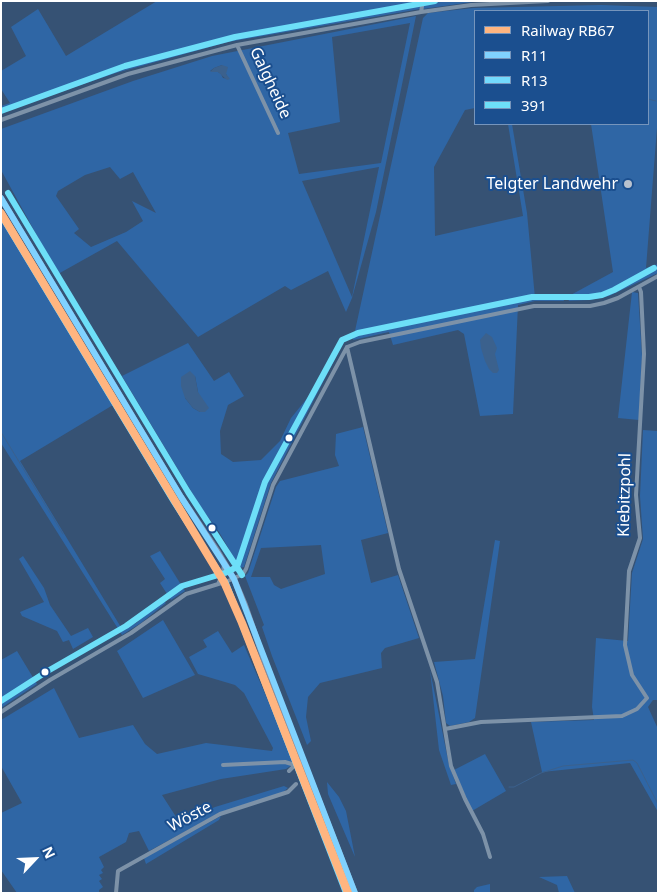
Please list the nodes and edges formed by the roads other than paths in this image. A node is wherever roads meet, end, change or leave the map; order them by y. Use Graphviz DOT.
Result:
graph roads {
  1 [pos="423,1"];
  2 [pos="548,1"];
  3 [pos="421,12"];
  4 [pos="237,45"];
  5 [pos="1,120"];
  6 [pos="278,133"];
  7 [pos="1,198"];
  8 [pos="658,276"];
  9 [pos="639,286"];
  10 [pos="347,347"];
  11 [pos="224,562"];
  12 [pos="234,579"];
  13 [pos="218,584"];
  14 [pos="1,712"];
  15 [pos="445,729"];
  16 [pos="304,761"];
  17 [pos="223,765"];
  18 [pos="295,765"];
  19 [pos="289,771"];
  20 [pos="296,784"];
  21 [pos="490,857"];
  22 [pos="116,893"];
  23 [pos="356,893"];
  1 -- 3 [label="street"];
  2 -- 3 [label="street"];
  3 -- 4 [label="street"];
  4 -- 5 [label="street"];
  4 -- 6 [label="street, Galgheide"];
  7 -- 11 [label="main road"];
  8 -- 9 [label="street"];
  9 -- 10 [label="street"];
  9 -- 15 [label="street, Kiebitzpohl"];
  10 -- 12 [label="street"];
  10 -- 15 [label="street"];
  11 -- 12 [label="main road"];
  11 -- 13 [label="street"];
  12 -- 13 [label="street"];
  12 -- 16 [label="main road"];
  13 -- 14 [label="street"];
  15 -- 21 [label="street"];
  16 -- 18 [label="street"];
  16 -- 23 [label="main road"];
  17 -- 18 [label="street"];
  18 -- 19 [label="street"];
  20 -- 22 [label="street, Wöste"];
}
